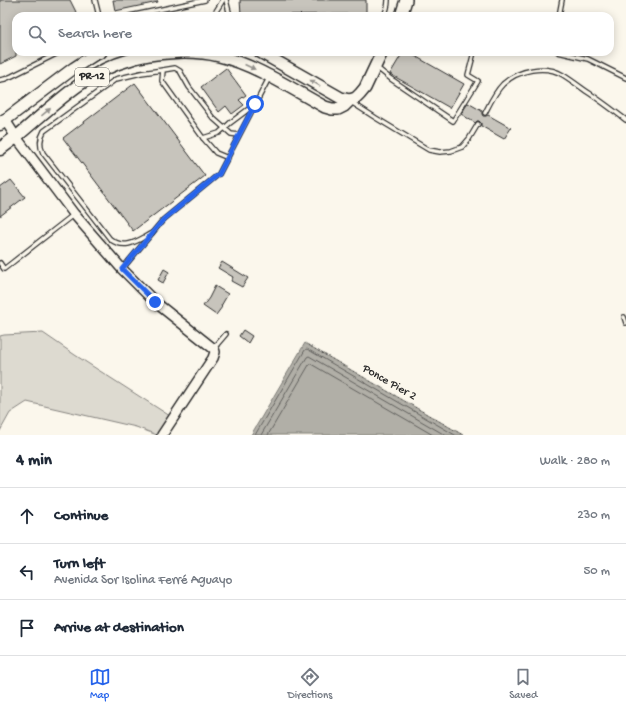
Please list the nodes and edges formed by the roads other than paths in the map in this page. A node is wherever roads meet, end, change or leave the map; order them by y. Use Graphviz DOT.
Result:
graph roads {
  1 [pos="95,0"];
  2 [pos="205,0"];
  3 [pos="224,0"];
  4 [pos="388,0"];
  5 [pos="406,0"];
  6 [pos="562,0"];
  7 [pos="98,12"];
  8 [pos="149,12"];
  9 [pos="216,12"];
  10 [pos="228,12"];
  11 [pos="386,12"];
  12 [pos="405,12"];
  13 [pos="560,12"];
  14 [pos="52,56"];
  15 [pos="93,56"];
  16 [pos="144,56"];
  17 [pos="219,56"];
  18 [pos="267,56"];
  19 [pos="380,56"];
  20 [pos="473,56"];
  21 [pos="575,56"];
  22 [pos="375,66"];
  23 [pos="163,70"];
  24 [pos="269,77"];
  25 [pos="626,78"];
  26 [pos="0,80"];
  27 [pos="350,100"];
  28 [pos="255,104"];
  29 [pos="484,113"];
  30 [pos="626,120"];
  31 [pos="3,122"];
  32 [pos="478,124"];
  33 [pos="225,128"];
  34 [pos="239,135"];
  35 [pos="16,137"];
  36 [pos="203,138"];
  37 [pos="0,149"];
  38 [pos="228,158"];
  39 [pos="74,214"];
  40 [pos="152,233"];
  41 [pos="0,263"];
  42 [pos="122,269"];
  43 [pos="625,317"];
  44 [pos="626,323"];
  45 [pos="226,334"];
  46 [pos="214,348"];
  47 [pos="162,435"];
  1 -- 7 [label="lane"];
  2 -- 8 [label="lane"];
  3 -- 9 [label="lane"];
  3 -- 10 [label="lane"];
  4 -- 11 [label="lane"];
  5 -- 12 [label="main road"];
  6 -- 13 [label="lane"];
  14 -- 26 [label="lane"];
  15 -- 31 [label="main road, PR-12"];
  35 -- 16 [label="main road, PR-12, one-way"];
  17 -- 24 [label="main road, PR-12, one-way"];
  27 -- 18 [label="main road, one-way"];
  19 -- 22 [label="main road, PR-12"];
  20 -- 22 [label="lane"];
  21 -- 25 [label="lane"];
  22 -- 27 [label="main road, PR-12"];
  23 -- 33 [label="lane"];
  23 -- 36 [label="lane"];
  23 -- 40 [label="lane"];
  24 -- 27 [label="main road, PR-12"];
  24 -- 28 [label="lane"];
  27 -- 32 [label="lane"];
  28 -- 33 [label="lane"];
  28 -- 34 [label="lane"];
  29 -- 30 [label="lane"];
  31 -- 35 [label="street"];
  33 -- 34 [label="lane"];
  33 -- 36 [label="lane"];
  34 -- 38 [label="lane"];
  35 -- 37 [label="highway, PR-12"];
  35 -- 39 [label="street"];
  36 -- 38 [label="lane"];
  38 -- 40 [label="lane"];
  39 -- 41 [label="lane"];
  39 -- 42 [label="street"];
  40 -- 42 [label="lane"];
  42 -- 46 [label="street"];
  43 -- 44 [label="lane"];
  45 -- 46 [label="lane"];
  46 -- 47 [label="street"];
}
